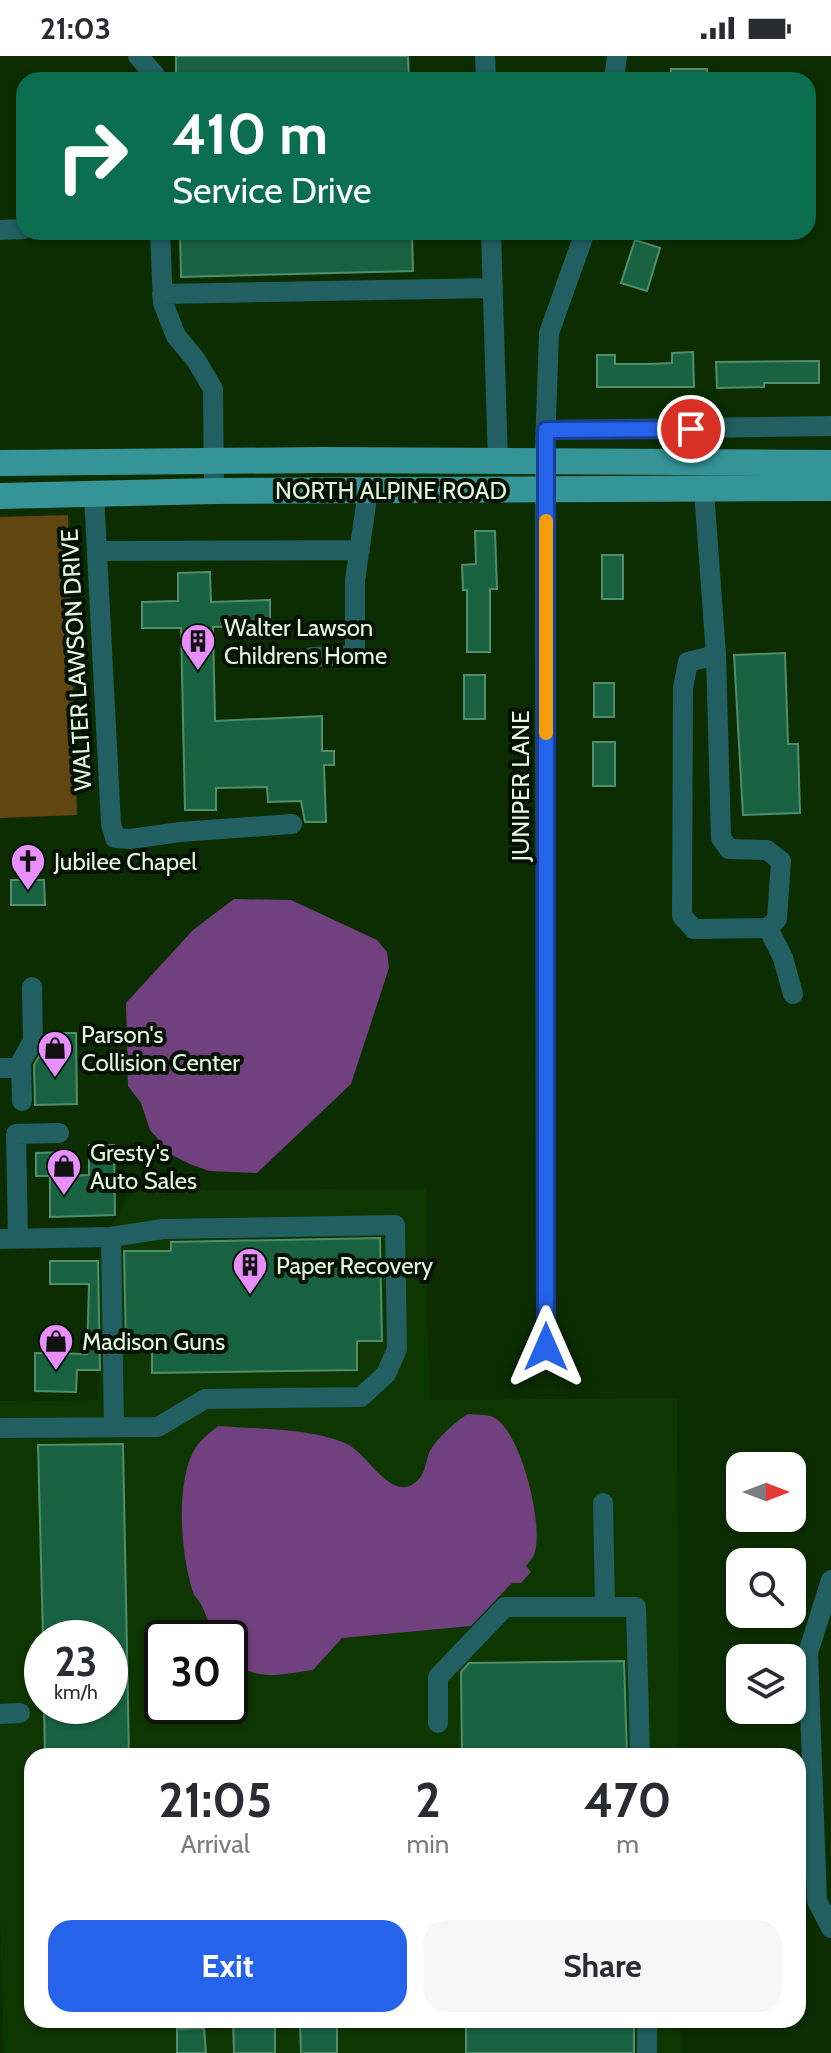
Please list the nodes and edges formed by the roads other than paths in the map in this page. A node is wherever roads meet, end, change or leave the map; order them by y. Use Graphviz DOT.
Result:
graph roads {
  1 [pos="138,56"];
  2 [pos="152,72"];
  3 [pos="160,240"];
  4 [pos="491,240"];
  5 [pos="582,240"];
  6 [pos="493,288"];
  7 [pos="162,294"];
  8 [pos="831,426"];
  9 [pos="546,430"];
  10 [pos="214,461"];
  11 [pos="498,462"];
  12 [pos="545,462"];
  13 [pos="0,463"];
  14 [pos="831,463"];
  15 [pos="831,488"];
  16 [pos="546,490"];
  17 [pos="214,491"];
  18 [pos="368,491"];
  19 [pos="704,491"];
  20 [pos="94,494"];
  21 [pos="0,496"];
  22 [pos="360,550"];
  23 [pos="97,551"];
  24 [pos="716,655"];
  25 [pos="311,657"];
  26 [pos="292,824"];
  27 [pos="768,928"];
  28 [pos="32,987"];
  29 [pos="793,994"];
  30 [pos="0,1068"];
  31 [pos="21,1068"];
  32 [pos="22,1101"];
  33 [pos="59,1133"];
  34 [pos="111,1237"];
  35 [pos="9,1238"];
  36 [pos="546,1347"];
  37 [pos="114,1427"];
  38 [pos="0,1428"];
  39 [pos="603,1503"];
  40 [pos="831,1580"];
  41 [pos="605,1607"];
  42 [pos="438,1723"];
  43 [pos="640,1748"];
  44 [pos="831,1928"];
  45 [pos="647,2028"];
  46 [pos="647,2053"];
  1 -- 2 [label="street"];
  3 -- 7 [label="street"];
  4 -- 6 [label="street"];
  5 -- 9 [label="street, JUNIPER LANE"];
  6 -- 7 [label="street"];
  6 -- 11 [label="street"];
  7 -- 10 [label="street"];
  8 -- 9 [label="street"];
  9 -- 12 [label="street, JUNIPER LANE"];
  10 -- 11 [label="main road, NORTH ALPINE ROAD"];
  10 -- 13 [label="main road, NORTH ALPINE ROAD"];
  10 -- 17 [label="street"];
  11 -- 12 [label="main road, NORTH ALPINE ROAD"];
  12 -- 14 [label="main road, NORTH ALPINE ROAD"];
  12 -- 16 [label="street, JUNIPER LANE"];
  15 -- 19 [label="main road, NORTH ALPINE ROAD"];
  16 -- 18 [label="main road, NORTH ALPINE ROAD"];
  16 -- 19 [label="main road, NORTH ALPINE ROAD"];
  16 -- 36 [label="street, JUNIPER LANE"];
  17 -- 18 [label="main road, NORTH ALPINE ROAD"];
  17 -- 20 [label="main road, NORTH ALPINE ROAD"];
  18 -- 22 [label="street"];
  19 -- 24 [label="street"];
  20 -- 21 [label="main road, NORTH ALPINE ROAD"];
  20 -- 23 [label="street, WALTER LAWSON DRIVE"];
  22 -- 23 [label="street"];
  22 -- 25 [label="street"];
  23 -- 26 [label="street, WALTER LAWSON DRIVE"];
  24 -- 27 [label="street"];
  24 -- 27 [label="street"];
  27 -- 29 [label="street"];
  28 -- 31 [label="street"];
  30 -- 31 [label="street"];
  31 -- 32 [label="street"];
  33 -- 35 [label="street"];
  34 -- 35 [label="street"];
  34 -- 37 [label="street"];
  34 -- 37 [label="street"];
  37 -- 38 [label="street"];
  39 -- 41 [label="street"];
  40 -- 44 [label="street"];
  41 -- 42 [label="street"];
  41 -- 43 [label="street"];
  45 -- 46 [label="street"];
}
